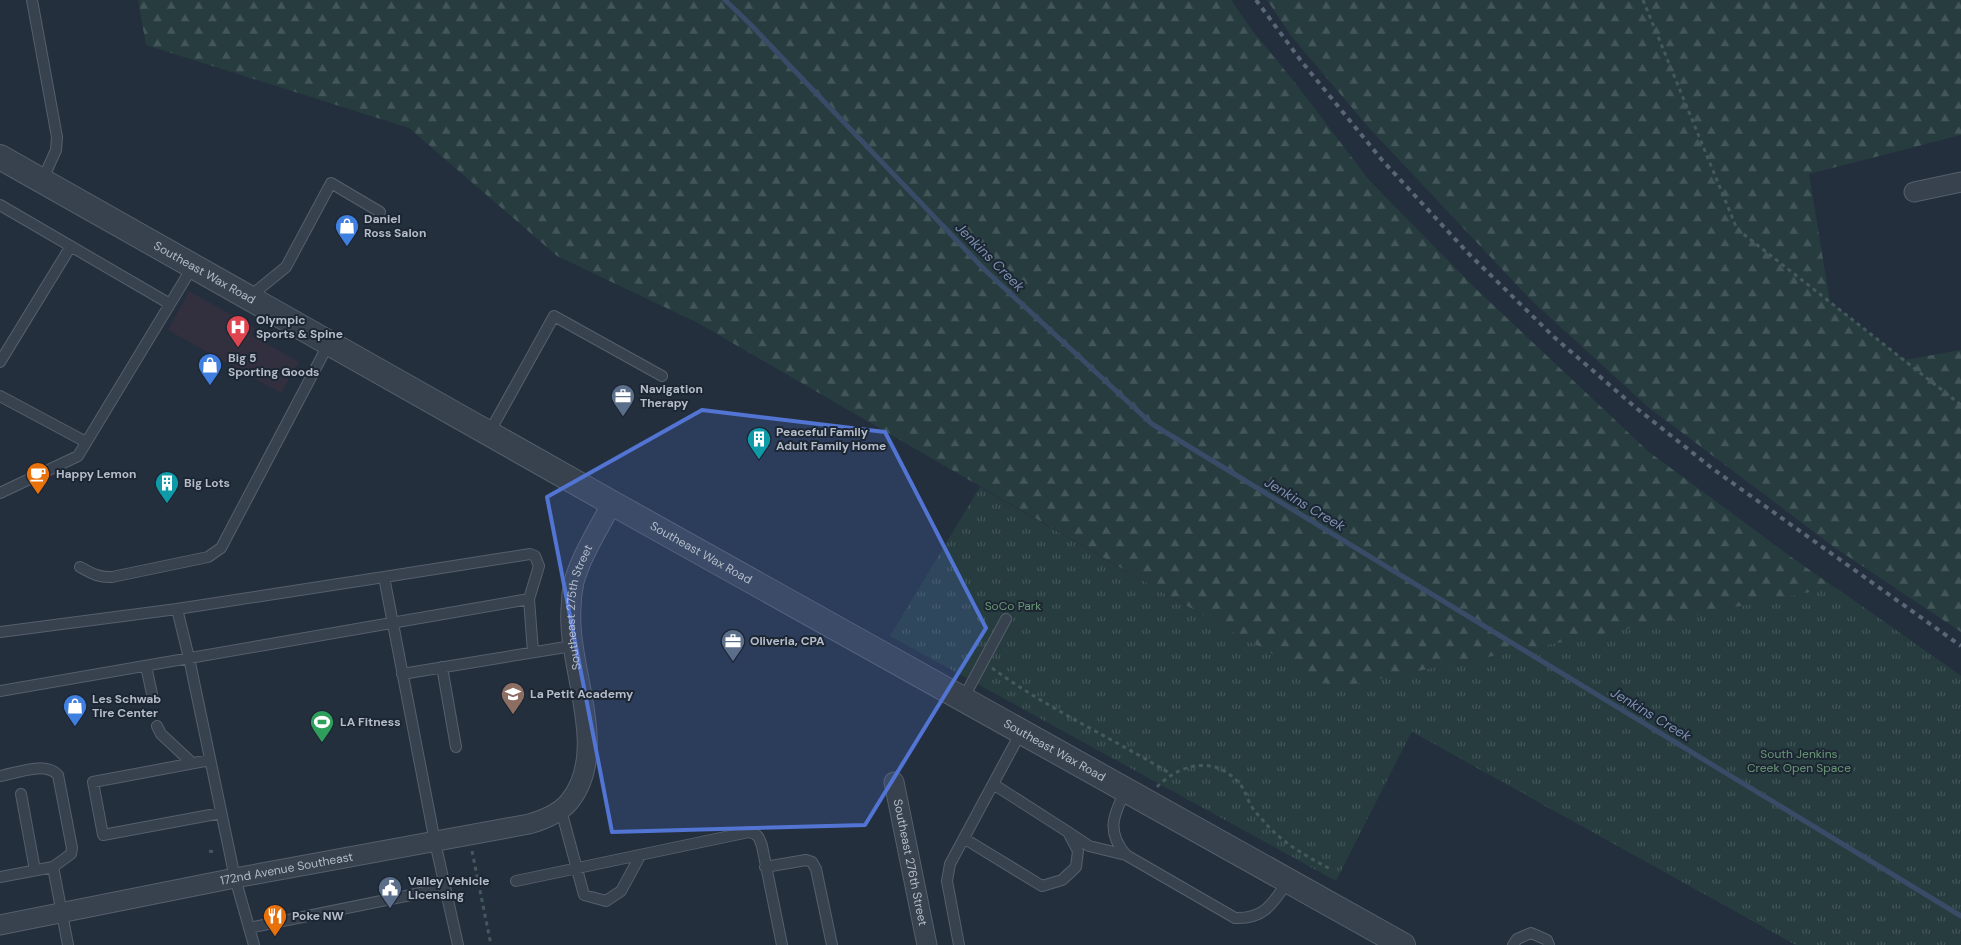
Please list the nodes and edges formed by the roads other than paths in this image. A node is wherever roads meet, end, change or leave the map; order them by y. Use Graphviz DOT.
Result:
graph roads {
  1 [pos="32,0"];
  2 [pos="0,157"];
  3 [pos="42,181"];
  4 [pos="1961,182"];
  5 [pos="1914,192"];
  6 [pos="0,205"];
  7 [pos="380,212"];
  8 [pos="70,246"];
  9 [pos="193,266"];
  10 [pos="248,297"];
  11 [pos="170,304"];
  12 [pos="329,343"];
  13 [pos="0,362"];
  14 [pos="662,376"];
  15 [pos="0,396"];
  16 [pos="489,433"];
  17 [pos="86,442"];
  18 [pos="0,493"];
  19 [pos="612,503"];
  20 [pos="80,566"];
  21 [pos="384,577"];
  22 [pos="529,599"];
  23 [pos="177,609"];
  24 [pos="1006,619"];
  25 [pos="392,623"];
  26 [pos="0,632"];
  27 [pos="572,646"];
  28 [pos="532,652"];
  29 [pos="189,658"];
  30 [pos="146,666"];
  31 [pos="442,668"];
  32 [pos="402,674"];
  33 [pos="0,691"];
  34 [pos="152,694"];
  35 [pos="963,699"];
  36 [pos="157,726"];
  37 [pos="1021,732"];
  38 [pos="456,747"];
  39 [pos="210,760"];
  40 [pos="192,763"];
  41 [pos="0,776"];
  42 [pos="894,782"];
  43 [pos="993,784"];
  44 [pos="1126,790"];
  45 [pos="21,794"];
  46 [pos="565,806"];
  47 [pos="221,813"];
  48 [pos="1068,832"];
  49 [pos="965,839"];
  50 [pos="435,842"];
  51 [pos="1126,855"];
  52 [pos="640,856"];
  53 [pos="53,867"];
  54 [pos="765,867"];
  55 [pos="576,869"];
  56 [pos="35,870"];
  57 [pos="0,877"];
  58 [pos="235,878"];
  59 [pos="1288,880"];
  60 [pos="516,881"];
  61 [pos="445,888"];
  62 [pos="62,914"];
  63 [pos="0,925"];
  64 [pos="249,928"];
  65 [pos="68,945"];
  66 [pos="254,945"];
  67 [pos="458,945"];
  68 [pos="782,945"];
  69 [pos="832,945"];
  70 [pos="927,945"];
  71 [pos="959,945"];
  72 [pos="1403,945"];
  73 [pos="1512,945"];
  74 [pos="1548,945"];
  1 -- 3 [label="lane"];
  2 -- 3 [label="street, Southeast Wax Road"];
  3 -- 9 [label="street, Southeast Wax Road"];
  4 -- 5 [label="street"];
  6 -- 8 [label="lane"];
  7 -- 10 [label="lane"];
  8 -- 11 [label="lane"];
  8 -- 13 [label="lane"];
  9 -- 10 [label="street, Southeast Wax Road"];
  9 -- 11 [label="lane"];
  10 -- 12 [label="street, Southeast Wax Road"];
  11 -- 17 [label="lane"];
  12 -- 16 [label="street, Southeast Wax Road"];
  12 -- 20 [label="lane"];
  14 -- 16 [label="lane"];
  15 -- 17 [label="lane"];
  16 -- 19 [label="street, Southeast Wax Road"];
  17 -- 18 [label="lane"];
  19 -- 27 [label="street, Southeast 275th Street"];
  19 -- 35 [label="street, Southeast Wax Road"];
  21 -- 22 [label="lane"];
  21 -- 23 [label="lane"];
  21 -- 25 [label="lane"];
  22 -- 25 [label="lane"];
  22 -- 28 [label="lane"];
  23 -- 26 [label="lane"];
  23 -- 29 [label="lane"];
  24 -- 35 [label="lane"];
  25 -- 29 [label="lane"];
  25 -- 32 [label="lane"];
  27 -- 28 [label="lane"];
  27 -- 46 [label="street, Southeast 275th Street"];
  28 -- 31 [label="lane"];
  29 -- 30 [label="lane"];
  29 -- 39 [label="lane"];
  30 -- 33 [label="lane"];
  30 -- 34 [label="lane"];
  31 -- 32 [label="lane"];
  31 -- 38 [label="lane"];
  32 -- 50 [label="lane"];
  35 -- 37 [label="street, Southeast Wax Road"];
  36 -- 40 [label="lane"];
  37 -- 43 [label="lane"];
  37 -- 44 [label="street, Southeast Wax Road"];
  39 -- 40 [label="lane"];
  39 -- 47 [label="lane"];
  40 -- 47 [label="lane"];
  41 -- 53 [label="lane"];
  42 -- 70 [label="street, Southeast 276th Street"];
  43 -- 48 [label="lane"];
  43 -- 49 [label="lane"];
  44 -- 51 [label="lane"];
  44 -- 59 [label="street, Southeast Wax Road"];
  45 -- 56 [label="lane"];
  46 -- 50 [label="street, 172nd Avenue Southeast"];
  46 -- 55 [label="lane"];
  47 -- 58 [label="lane"];
  48 -- 49 [label="lane"];
  48 -- 51 [label="lane"];
  49 -- 71 [label="lane"];
  50 -- 58 [label="street, 172nd Avenue Southeast"];
  50 -- 61 [label="lane"];
  51 -- 59 [label="lane"];
  52 -- 54 [label="lane"];
  52 -- 55 [label="lane"];
  52 -- 55 [label="lane"];
  53 -- 56 [label="lane"];
  53 -- 62 [label="lane"];
  54 -- 68 [label="lane"];
  54 -- 69 [label="lane"];
  55 -- 60 [label="lane"];
  56 -- 57 [label="lane"];
  58 -- 62 [label="street, 172nd Avenue Southeast"];
  58 -- 64 [label="lane"];
  59 -- 72 [label="street, Southeast Wax Road"];
  61 -- 64 [label="lane"];
  61 -- 67 [label="lane"];
  62 -- 63 [label="street, 172nd Avenue Southeast"];
  62 -- 65 [label="lane"];
  64 -- 66 [label="lane"];
  73 -- 74 [label="lane"];
}
